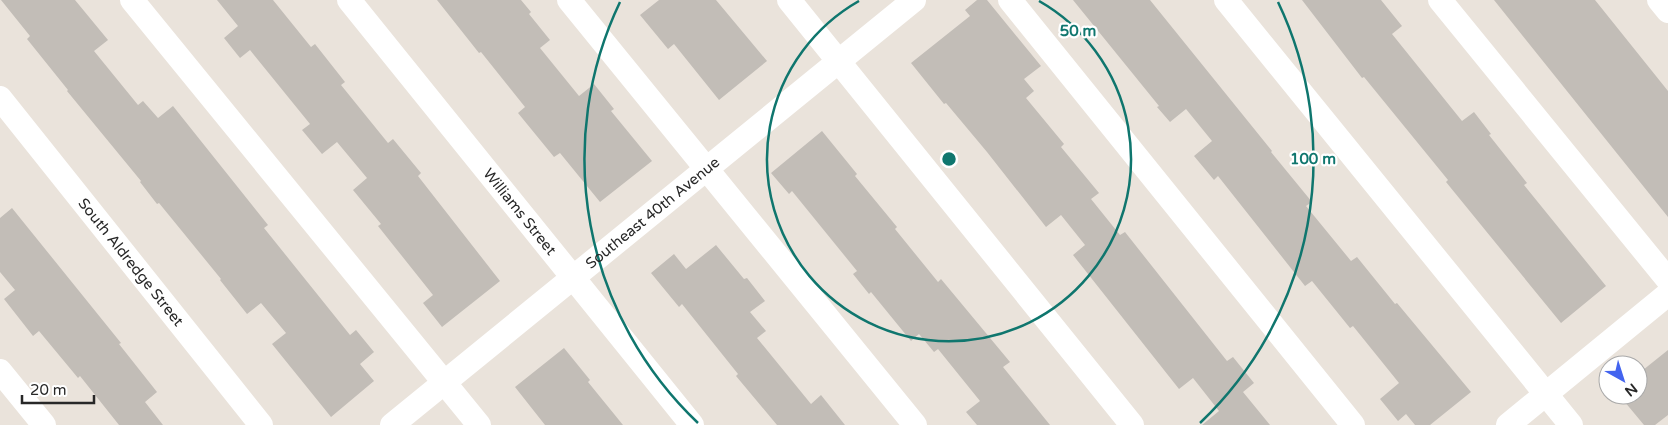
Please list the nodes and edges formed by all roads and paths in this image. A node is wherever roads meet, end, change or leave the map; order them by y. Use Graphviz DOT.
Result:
graph roads {
  1 [pos="132,0"];
  2 [pos="349,0"];
  3 [pos="569,0"];
  4 [pos="789,0"];
  5 [pos="914,0"];
  6 [pos="1010,0"];
  7 [pos="1226,0"];
  8 [pos="1440,0"];
  9 [pos="1659,0"];
  10 [pos="1668,11"];
  11 [pos="838,61"];
  12 [pos="0,98"];
  13 [pos="706,169"];
  14 [pos="572,279"];
  15 [pos="1668,280"];
  16 [pos="1668,294"];
  17 [pos="0,371"];
  18 [pos="444,382"];
  19 [pos="1546,394"];
  20 [pos="44,425"];
  21 [pos="261,425"];
  22 [pos="392,425"];
  23 [pos="479,425"];
  24 [pos="692,425"];
  25 [pos="915,425"];
  26 [pos="1132,425"];
  27 [pos="1352,425"];
  28 [pos="1508,425"];
  29 [pos="1570,425"];
  1 -- 18 [label="street"];
  2 -- 14 [label="street, Williams Street"];
  3 -- 13 [label="street"];
  4 -- 11 [label="street"];
  5 -- 11 [label="street, Southeast 40th Avenue"];
  6 -- 27 [label="street"];
  7 -- 19 [label="street"];
  8 -- 15 [label="street"];
  9 -- 10 [label="street"];
  11 -- 13 [label="street, Southeast 40th Avenue"];
  11 -- 26 [label="street"];
  12 -- 21 [label="street, South Aldredge Street"];
  13 -- 14 [label="street, Southeast 40th Avenue"];
  13 -- 25 [label="street"];
  14 -- 18 [label="street, Southeast 40th Avenue"];
  14 -- 24 [label="street, Williams Street"];
  16 -- 19 [label="street"];
  17 -- 20 [label="street"];
  18 -- 22 [label="street, Southeast 40th Avenue"];
  18 -- 23 [label="street"];
  19 -- 28 [label="street"];
  19 -- 29 [label="street"];
}
